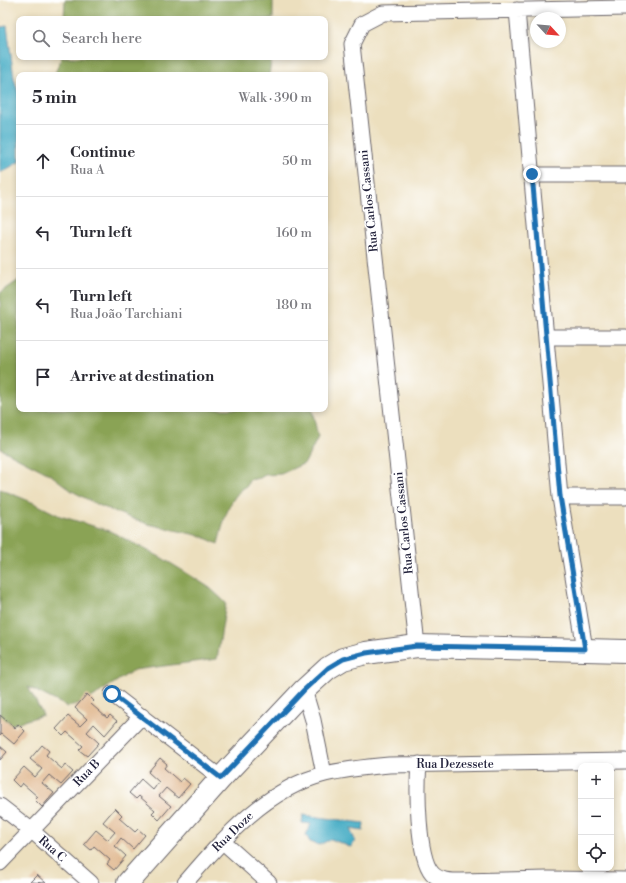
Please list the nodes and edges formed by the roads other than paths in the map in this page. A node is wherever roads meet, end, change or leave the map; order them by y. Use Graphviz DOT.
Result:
graph roads {
  1 [pos="626,8"];
  2 [pos="518,10"];
  3 [pos="532,174"];
  4 [pos="626,174"];
  5 [pos="546,337"];
  6 [pos="626,337"];
  7 [pos="560,496"];
  8 [pos="626,497"];
  9 [pos="417,646"];
  10 [pos="585,649"];
  11 [pos="626,651"];
  12 [pos="304,690"];
  13 [pos="112,694"];
  14 [pos="142,716"];
  15 [pos="626,761"];
  16 [pos="419,764"];
  17 [pos="324,774"];
  18 [pos="221,778"];
  19 [pos="287,790"];
  20 [pos="0,806"];
  21 [pos="31,830"];
  22 [pos="222,840"];
  23 [pos="0,863"];
  24 [pos="626,880"];
  25 [pos="91,883"];
  26 [pos="128,883"];
  27 [pos="185,883"];
  28 [pos="269,883"];
  1 -- 2 [label="street, Rua Carlos Cassani"];
  2 -- 3 [label="street"];
  2 -- 9 [label="street, Rua Carlos Cassani"];
  3 -- 4 [label="street"];
  3 -- 5 [label="street"];
  5 -- 6 [label="street"];
  5 -- 7 [label="street"];
  7 -- 8 [label="street"];
  7 -- 10 [label="street"];
  9 -- 10 [label="street"];
  9 -- 12 [label="street"];
  10 -- 11 [label="street"];
  12 -- 17 [label="street"];
  12 -- 18 [label="street"];
  13 -- 14 [label="street"];
  14 -- 18 [label="street"];
  14 -- 21 [label="street, Rua B"];
  15 -- 16 [label="street, Rua Dezessete"];
  16 -- 17 [label="street, Rua Dezessete"];
  16 -- 24 [label="street"];
  17 -- 19 [label="street, Rua Dezessete"];
  18 -- 26 [label="street"];
  19 -- 22 [label="street, Rua Doze"];
  20 -- 21 [label="street, Rua C"];
  21 -- 23 [label="street, Rua B"];
  21 -- 25 [label="street, Rua C"];
  22 -- 27 [label="street, Rua Doze"];
  22 -- 28 [label="street"];
}
